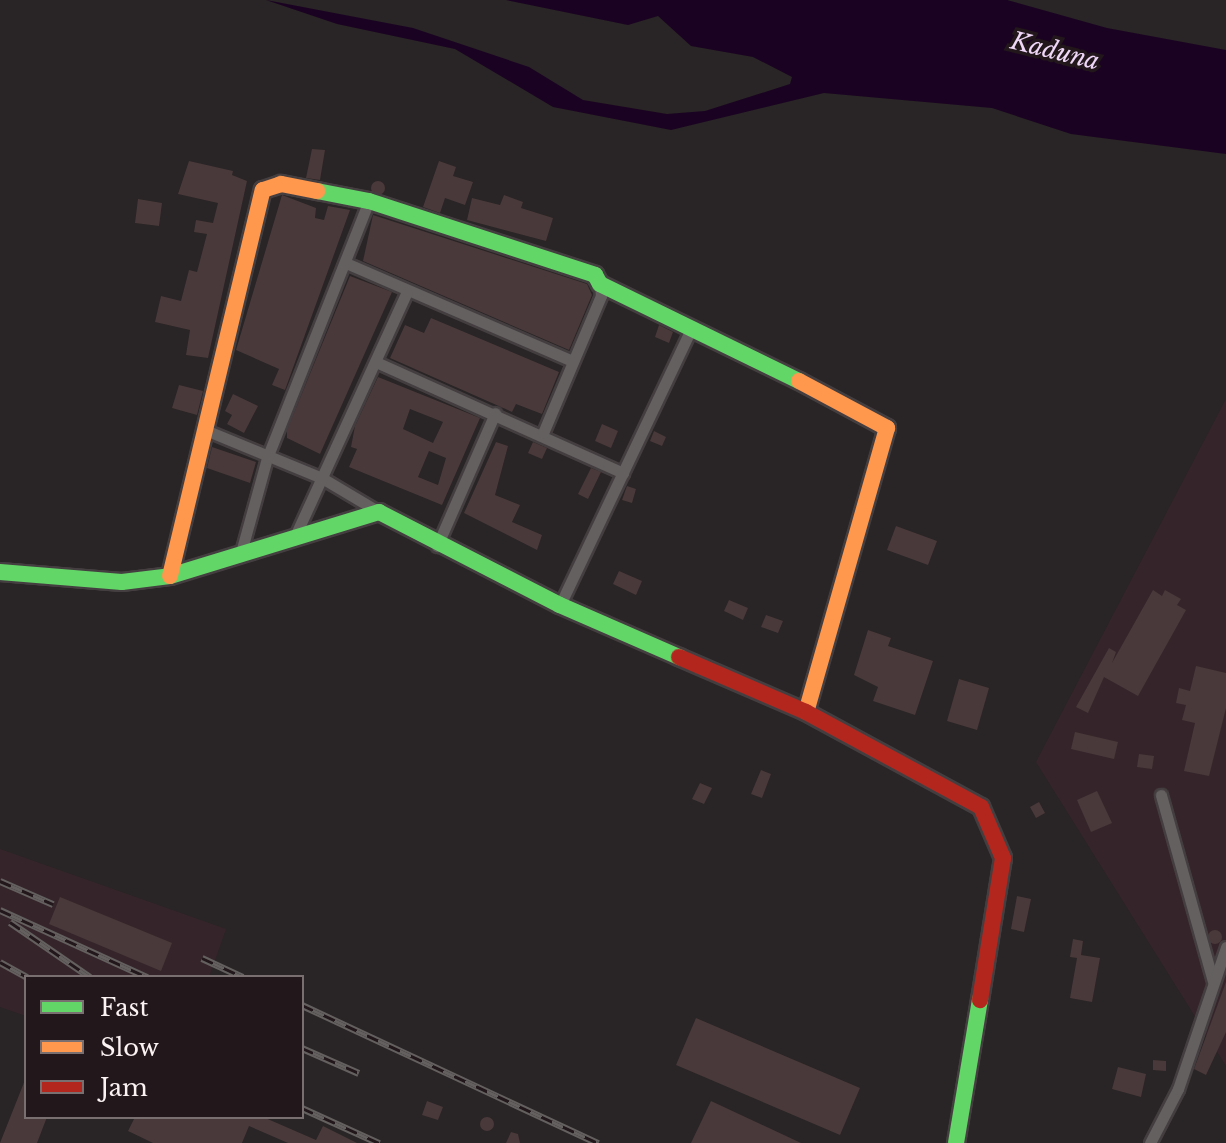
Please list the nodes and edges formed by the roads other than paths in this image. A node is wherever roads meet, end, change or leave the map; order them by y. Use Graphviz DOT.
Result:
graph roads {
  1 [pos="369,201"];
  2 [pos="346,263"];
  3 [pos="600,284"];
  4 [pos="407,292"];
  5 [pos="691,329"];
  6 [pos="573,361"];
  7 [pos="376,362"];
  8 [pos="495,413"];
  9 [pos="203,429"];
  10 [pos="543,433"];
  11 [pos="267,458"];
  12 [pos="623,473"];
  13 [pos="322,478"];
  14 [pos="379,512"];
  15 [pos="296,534"];
  16 [pos="437,546"];
  17 [pos="240,556"];
  18 [pos="0,572"];
  19 [pos="170,576"];
  20 [pos="560,605"];
  21 [pos="806,712"];
  22 [pos="1161,795"];
  23 [pos="1226,947"];
  24 [pos="1213,981"];
  25 [pos="956,1143"];
  26 [pos="1150,1143"];
  1 -- 2 [label="street"];
  1 -- 3 [label="street"];
  1 -- 9 [label="street"];
  2 -- 4 [label="street"];
  2 -- 11 [label="street"];
  3 -- 5 [label="street"];
  3 -- 6 [label="street"];
  4 -- 6 [label="street"];
  4 -- 7 [label="street"];
  5 -- 12 [label="street"];
  5 -- 21 [label="street"];
  6 -- 10 [label="street"];
  7 -- 8 [label="street"];
  7 -- 13 [label="street"];
  8 -- 10 [label="street"];
  8 -- 16 [label="street"];
  9 -- 11 [label="street"];
  9 -- 19 [label="street"];
  10 -- 12 [label="street"];
  11 -- 13 [label="street"];
  11 -- 17 [label="street"];
  12 -- 20 [label="street"];
  13 -- 14 [label="street"];
  13 -- 15 [label="street"];
  14 -- 15 [label="street"];
  14 -- 16 [label="street"];
  15 -- 17 [label="street"];
  16 -- 20 [label="street"];
  17 -- 19 [label="street"];
  18 -- 19 [label="street"];
  20 -- 21 [label="street"];
  21 -- 25 [label="street"];
  22 -- 24 [label="street"];
  23 -- 24 [label="street"];
  24 -- 26 [label="street"];
}
